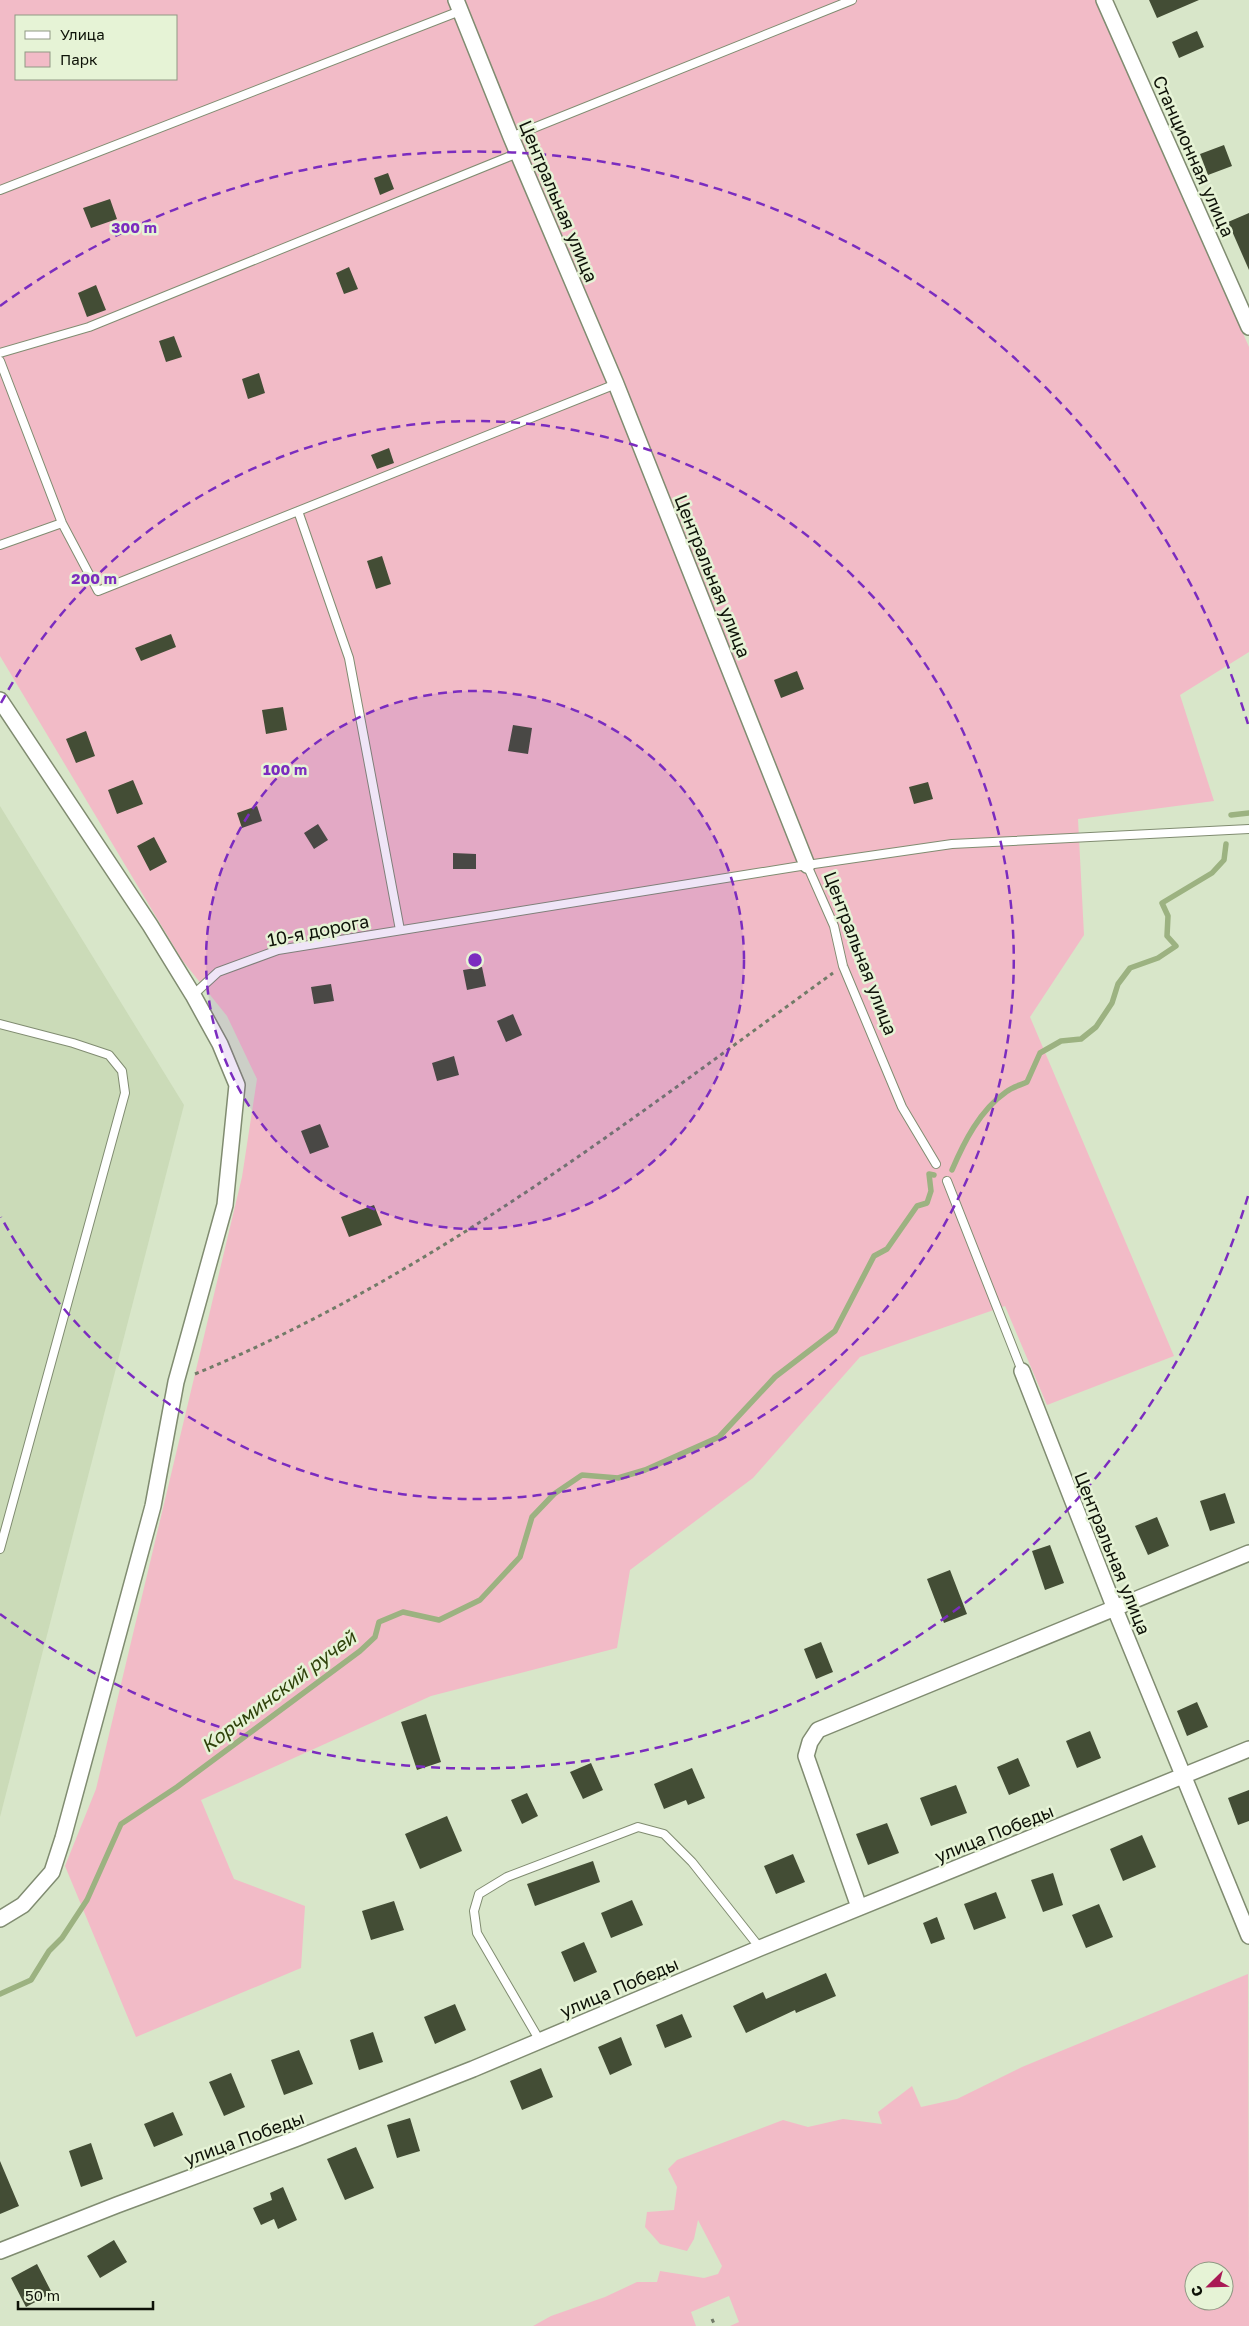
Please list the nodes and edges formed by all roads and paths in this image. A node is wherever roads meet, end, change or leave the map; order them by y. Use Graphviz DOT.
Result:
graph roads {
  1 [pos="852,0"];
  2 [pos="1104,0"];
  3 [pos="458,6"];
  4 [pos="511,137"];
  5 [pos="518,153"];
  6 [pos="0,190"];
  7 [pos="1249,327"];
  8 [pos="0,353"];
  9 [pos="0,361"];
  10 [pos="616,384"];
  11 [pos="298,511"];
  12 [pos="62,523"];
  13 [pos="0,546"];
  14 [pos="0,700"];
  15 [pos="1249,829"];
  16 [pos="807,865"];
  17 [pos="400,930"];
  18 [pos="843,966"];
  19 [pos="193,995"];
  20 [pos="0,1024"];
  21 [pos="936,1164"];
  22 [pos="947,1181"];
  23 [pos="1022,1371"];
  24 [pos="176,1382"];
  25 [pos="0,1549"];
  26 [pos="1249,1553"];
  27 [pos="1115,1609"];
  28 [pos="1249,1750"];
  29 [pos="1183,1776"];
  30 [pos="859,1908"];
  31 [pos="0,1919"];
  32 [pos="1249,1936"];
  33 [pos="760,1948"];
  34 [pos="540,2041"];
  35 [pos="0,2251"];
  36 [pos="712,2318"];
  37 [pos="714,2326"];
  1 -- 4 [label="lane"];
  2 -- 7 [label="street, Станционная улица"];
  3 -- 4 [label="street, Центральная улица"];
  3 -- 6 [label="lane"];
  4 -- 5 [label="street, Центральная улица"];
  5 -- 8 [label="lane"];
  5 -- 10 [label="street, Центральная улица"];
  9 -- 12 [label="lane"];
  10 -- 11 [label="lane"];
  10 -- 16 [label="street, Центральная улица"];
  11 -- 12 [label="lane"];
  11 -- 17 [label="lane"];
  12 -- 13 [label="lane"];
  14 -- 19 [label="street"];
  15 -- 16 [label="lane, 10-я дорога"];
  16 -- 17 [label="lane, 10-я дорога"];
  16 -- 18 [label="lane, Центральная улица"];
  17 -- 19 [label="lane, 10-я дорога"];
  18 -- 21 [label="lane, Центральная улица"];
  18 -- 24 [label="path"];
  19 -- 24 [label="street"];
  20 -- 25 [label="lane"];
  22 -- 23 [label="lane, Центральная улица"];
  23 -- 27 [label="street, Центральная улица"];
  24 -- 31 [label="street"];
  26 -- 27 [label="street"];
  27 -- 29 [label="street, Центральная улица"];
  27 -- 30 [label="street"];
  28 -- 29 [label="street, улица Победы"];
  29 -- 30 [label="street, улица Победы"];
  29 -- 32 [label="street, Центральная улица"];
  30 -- 33 [label="street, улица Победы"];
  33 -- 34 [label="street, улица Победы"];
  33 -- 34 [label="lane"];
  34 -- 35 [label="street, улица Победы"];
  36 -- 37 [label="path"];
}
